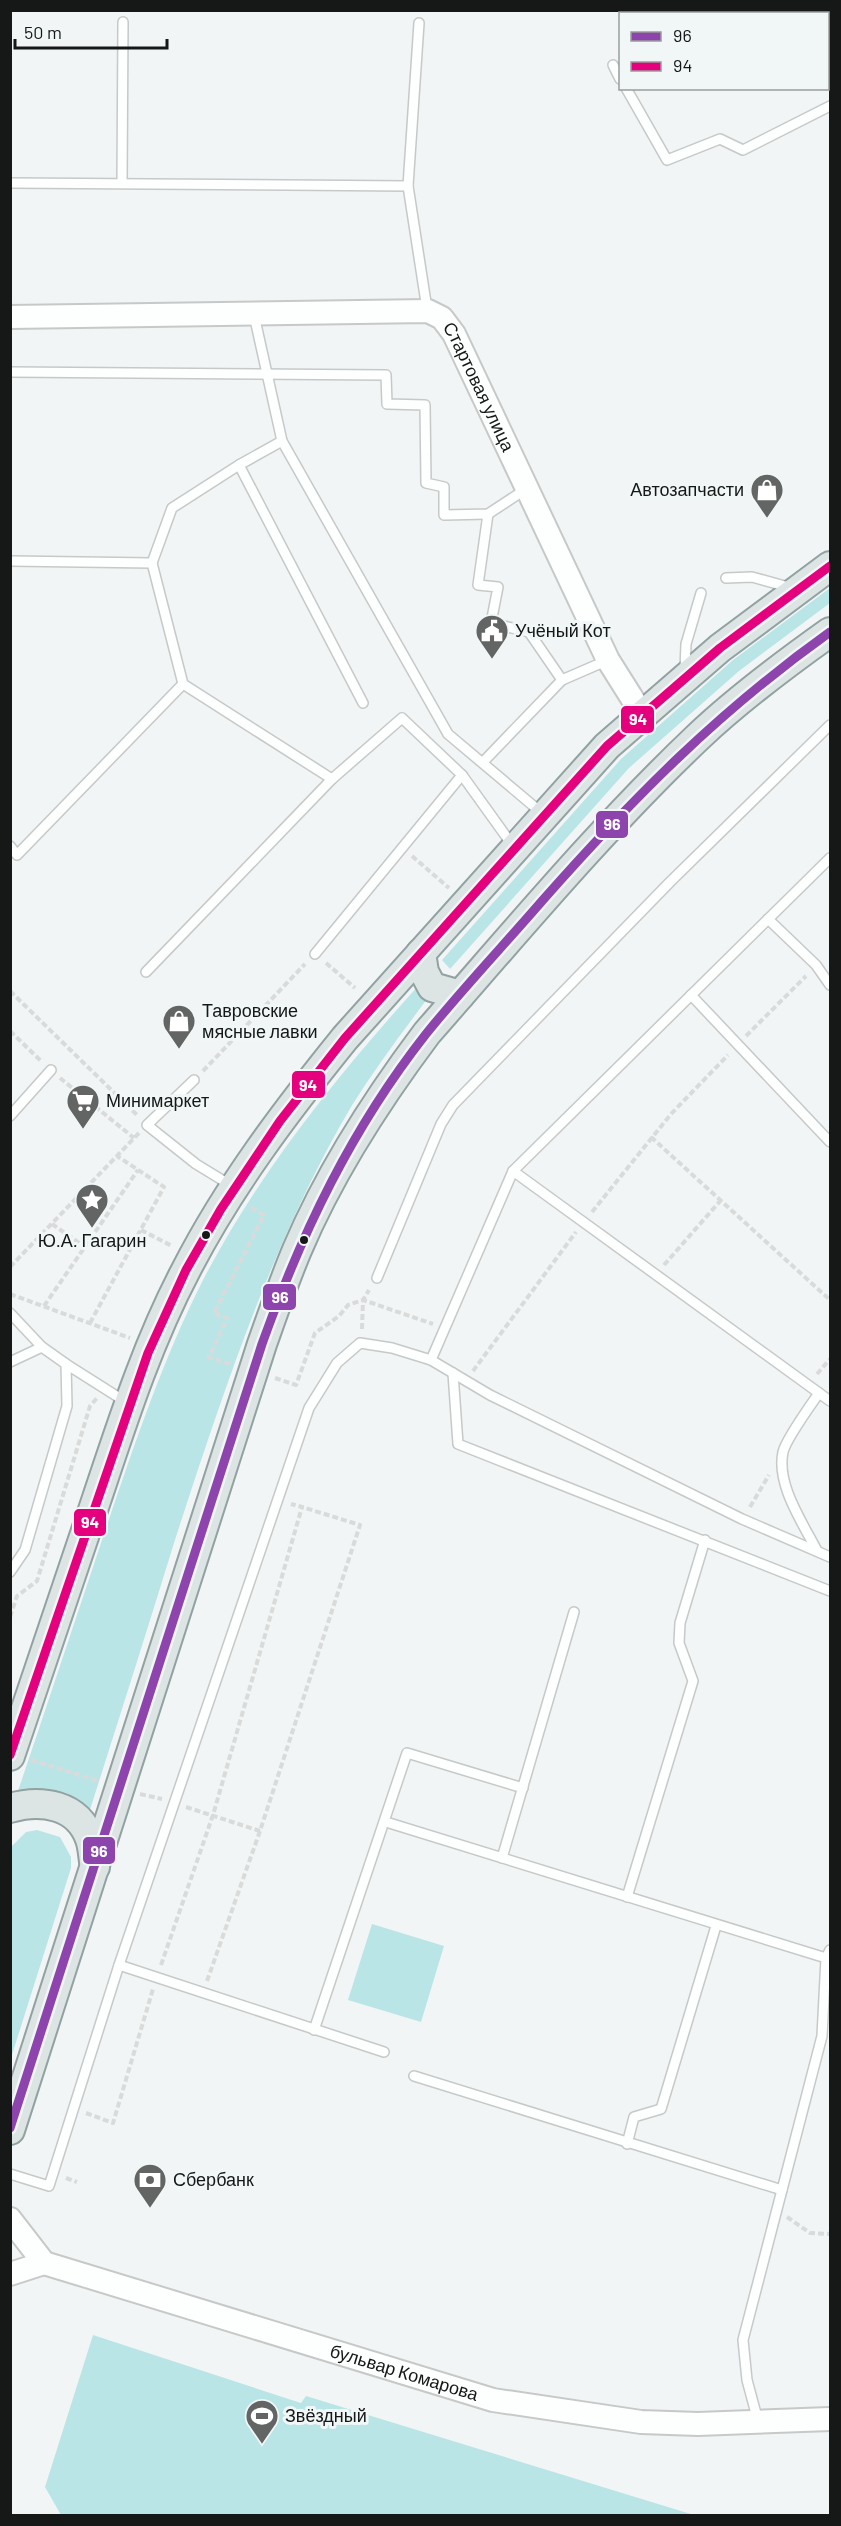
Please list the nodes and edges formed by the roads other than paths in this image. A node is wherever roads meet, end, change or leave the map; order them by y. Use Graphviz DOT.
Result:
graph roads {
  1 [pos="123,22"];
  2 [pos="419,23"];
  3 [pos="613,65"];
  4 [pos="619,76"];
  5 [pos="627,90"];
  6 [pos="831,106"];
  7 [pos="10,183"];
  8 [pos="123,183"];
  9 [pos="408,186"];
  10 [pos="428,311"];
  11 [pos="254,315"];
  12 [pos="10,317"];
  13 [pos="10,372"];
  14 [pos="267,375"];
  15 [pos="282,441"];
  16 [pos="239,465"];
  17 [pos="526,489"];
  18 [pos="488,514"];
  19 [pos="10,561"];
  20 [pos="152,563"];
  21 [pos="831,566"];
  22 [pos="726,578"];
  23 [pos="797,590"];
  24 [pos="701,593"];
  25 [pos="831,632"];
  26 [pos="608,660"];
  27 [pos="685,677"];
  28 [pos="562,680"];
  29 [pos="183,684"];
  30 [pos="363,703"];
  31 [pos="642,714"];
  32 [pos="831,725"];
  33 [pos="484,761"];
  34 [pos="462,775"];
  35 [pos="332,779"];
  36 [pos="545,815"];
  37 [pos="10,846"];
  38 [pos="515,848"];
  39 [pos="831,858"];
  40 [pos="768,919"];
  41 [pos="421,953"];
  42 [pos="315,954"];
  43 [pos="146,972"];
  44 [pos="831,985"];
  45 [pos="460,995"];
  46 [pos="691,995"];
  47 [pos="51,1070"];
  48 [pos="194,1080"];
  49 [pos="10,1116"];
  50 [pos="831,1142"];
  51 [pos="513,1171"];
  52 [pos="234,1187"];
  53 [pos="377,1278"];
  54 [pos="10,1313"];
  55 [pos="42,1347"];
  56 [pos="431,1360"];
  57 [pos="10,1362"];
  58 [pos="66,1364"];
  59 [pos="453,1373"];
  60 [pos="819,1393"];
  61 [pos="117,1396"];
  62 [pos="831,1401"];
  63 [pos="705,1540"];
  64 [pos="817,1551"];
  65 [pos="831,1557"];
  66 [pos="10,1572"];
  67 [pos="831,1591"];
  68 [pos="574,1612"];
  69 [pos="11,1755"];
  70 [pos="523,1788"];
  71 [pos="10,1808"];
  72 [pos="386,1822"];
  73 [pos="502,1858"];
  74 [pos="95,1867"];
  75 [pos="627,1897"];
  76 [pos="716,1926"];
  77 [pos="828,1954"];
  78 [pos="119,1965"];
  79 [pos="314,2030"];
  80 [pos="384,2052"];
  81 [pos="414,2076"];
  82 [pos="10,2130"];
  83 [pos="627,2144"];
  84 [pos="10,2174"];
  85 [pos="782,2190"];
  86 [pos="10,2219"];
  87 [pos="44,2263"];
  88 [pos="10,2274"];
  89 [pos="831,2419"];
  90 [pos="758,2421"];
  1 -- 8 [label="lane"];
  2 -- 9 [label="lane"];
  3 -- 4 [label="lane"];
  5 -- 6 [label="lane"];
  7 -- 8 [label="lane"];
  8 -- 9 [label="lane"];
  9 -- 10 [label="lane"];
  10 -- 11 [label="street, Стартовая улица"];
  10 -- 17 [label="street, Стартовая улица"];
  11 -- 12 [label="street, Стартовая улица"];
  11 -- 14 [label="lane"];
  13 -- 14 [label="lane"];
  14 -- 15 [label="lane"];
  14 -- 18 [label="lane"];
  15 -- 16 [label="lane"];
  15 -- 33 [label="lane"];
  16 -- 20 [label="lane"];
  16 -- 30 [label="lane"];
  17 -- 18 [label="lane"];
  17 -- 26 [label="street, Стартовая улица"];
  18 -- 28 [label="lane"];
  19 -- 20 [label="lane"];
  20 -- 29 [label="lane"];
  21 -- 23 [label="main road"];
  22 -- 23 [label="lane"];
  23 -- 27 [label="main road"];
  24 -- 27 [label="lane"];
  25 -- 45 [label="main road"];
  26 -- 28 [label="lane"];
  26 -- 31 [label="street, Стартовая улица"];
  27 -- 31 [label="main road"];
  28 -- 33 [label="lane"];
  29 -- 35 [label="lane"];
  29 -- 37 [label="lane"];
  31 -- 36 [label="main road"];
  32 -- 53 [label="lane"];
  33 -- 36 [label="lane"];
  34 -- 35 [label="lane"];
  34 -- 38 [label="lane"];
  34 -- 42 [label="lane"];
  35 -- 43 [label="lane"];
  36 -- 38 [label="main road"];
  38 -- 41 [label="main road"];
  39 -- 40 [label="lane"];
  40 -- 44 [label="lane"];
  40 -- 46 [label="lane"];
  41 -- 45 [label="main road"];
  41 -- 52 [label="main road"];
  45 -- 74 [label="main road"];
  46 -- 50 [label="lane"];
  46 -- 51 [label="lane"];
  47 -- 49 [label="lane"];
  48 -- 52 [label="lane"];
  51 -- 56 [label="lane"];
  51 -- 60 [label="lane"];
  52 -- 61 [label="main road"];
  54 -- 55 [label="lane"];
  55 -- 57 [label="lane"];
  55 -- 58 [label="lane"];
  56 -- 59 [label="lane"];
  56 -- 78 [label="lane"];
  58 -- 61 [label="lane"];
  58 -- 66 [label="lane"];
  59 -- 63 [label="lane"];
  59 -- 64 [label="lane"];
  60 -- 62 [label="lane"];
  60 -- 64 [label="lane"];
  61 -- 69 [label="main road"];
  63 -- 67 [label="lane"];
  63 -- 75 [label="lane"];
  64 -- 65 [label="lane"];
  68 -- 70 [label="lane"];
  70 -- 72 [label="lane"];
  70 -- 73 [label="lane"];
  71 -- 74 [label="main road"];
  72 -- 73 [label="lane"];
  72 -- 79 [label="lane"];
  73 -- 75 [label="lane"];
  74 -- 82 [label="main road"];
  75 -- 76 [label="lane"];
  76 -- 77 [label="lane"];
  76 -- 83 [label="lane"];
  77 -- 85 [label="lane"];
  78 -- 79 [label="lane"];
  78 -- 84 [label="lane"];
  79 -- 80 [label="lane"];
  81 -- 83 [label="lane"];
  83 -- 85 [label="lane"];
  85 -- 90 [label="lane"];
  86 -- 87 [label="street"];
  87 -- 88 [label="street"];
  87 -- 90 [label="street, бульвар Комарова"];
  89 -- 90 [label="street, бульвар Комарова"];
}
